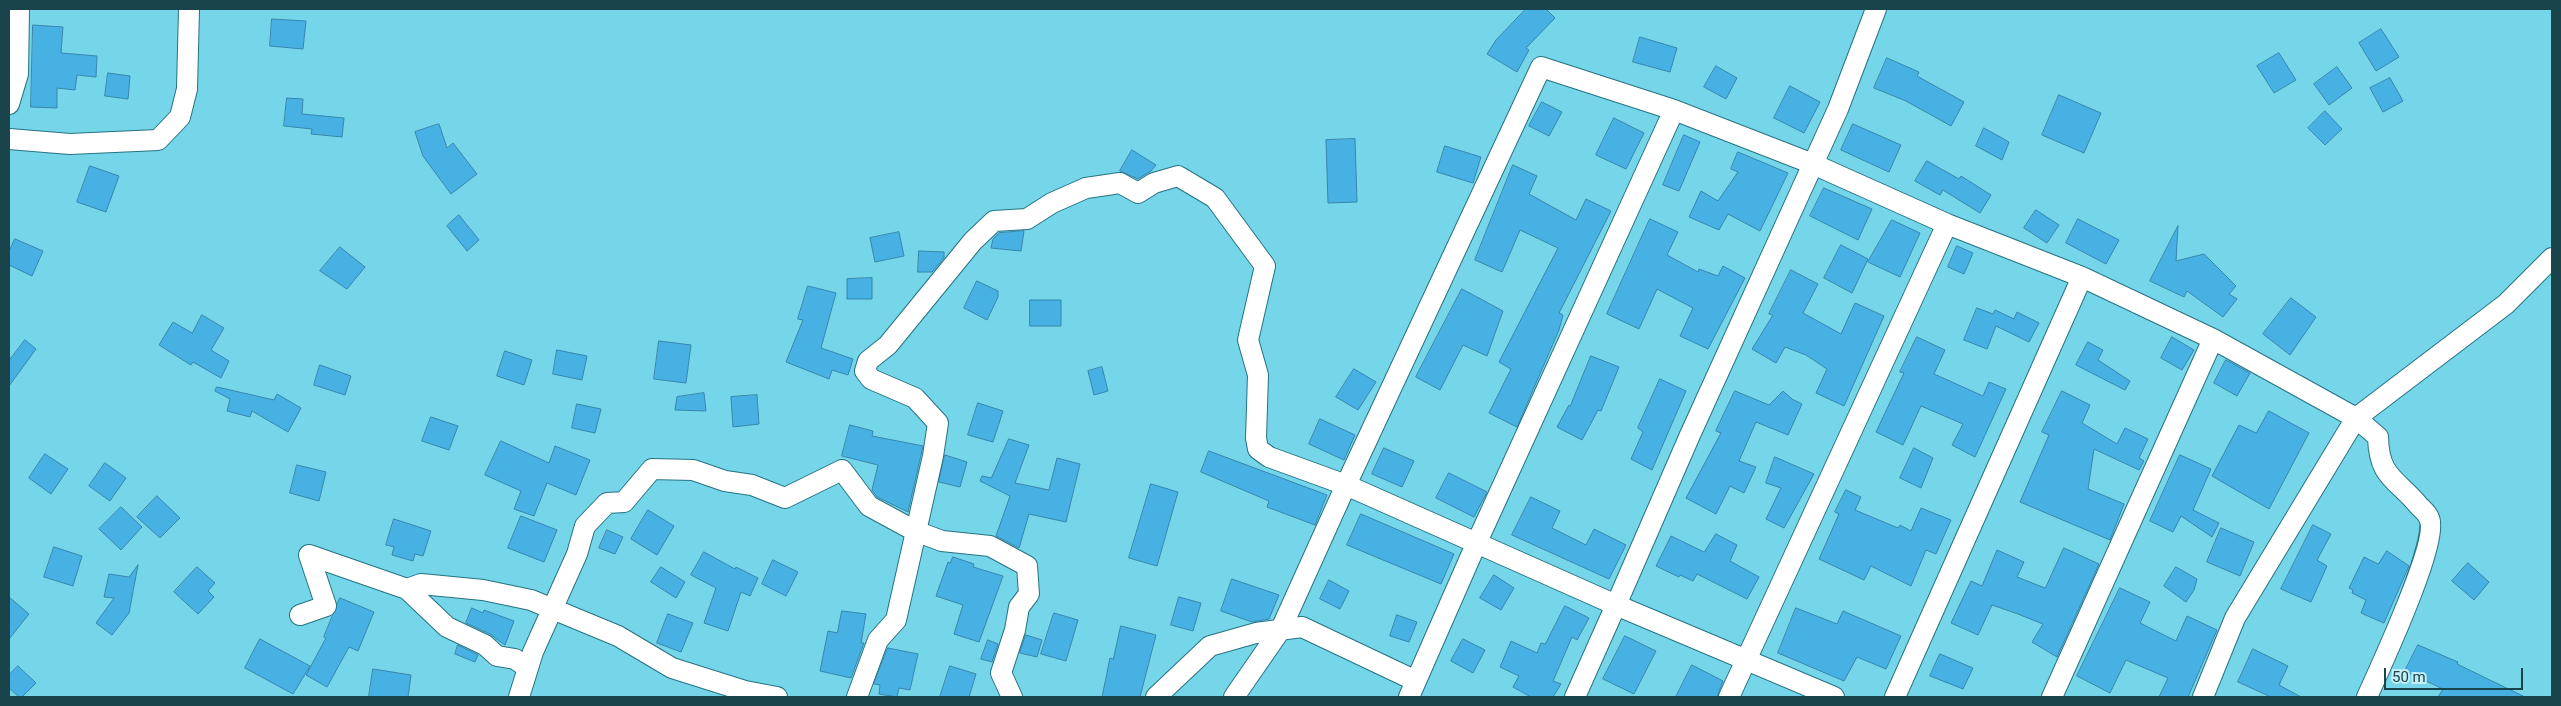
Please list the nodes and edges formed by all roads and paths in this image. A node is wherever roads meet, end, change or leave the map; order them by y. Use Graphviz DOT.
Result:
graph roads {
  1 [pos="189,9"];
  2 [pos="1876,9"];
  3 [pos="16,13"];
  4 [pos="9,104"];
  5 [pos="1674,110"];
  6 [pos="9,139"];
  7 [pos="1813,164"];
  8 [pos="1947,224"];
  9 [pos="2552,258"];
  10 [pos="2082,277"];
  11 [pos="2213,339"];
  12 [pos="2356,418"];
  13 [pos="1346,485"];
  14 [pos="915,532"];
  15 [pos="1477,542"];
  16 [pos="407,589"];
  17 [pos="1616,605"];
  18 [pos="551,608"];
  19 [pos="300,616"];
  20 [pos="1281,629"];
  21 [pos="1746,660"];
  22 [pos="528,668"];
  23 [pos="1413,689"];
  24 [pos="519,697"];
  25 [pos="777,697"];
  26 [pos="857,697"];
  27 [pos="1012,697"];
  28 [pos="1156,697"];
  29 [pos="1234,697"];
  30 [pos="1575,697"];
  31 [pos="1729,697"];
  32 [pos="1834,697"];
  33 [pos="1895,697"];
  34 [pos="2052,697"];
  35 [pos="2203,697"];
  36 [pos="2367,697"];
  1 -- 6 [label="street"];
  2 -- 7 [label="street"];
  3 -- 4 [label="street"];
  5 -- 7 [label="street"];
  5 -- 13 [label="street"];
  5 -- 15 [label="street"];
  7 -- 8 [label="street"];
  7 -- 17 [label="street"];
  8 -- 10 [label="street"];
  8 -- 21 [label="street"];
  9 -- 12 [label="street"];
  10 -- 11 [label="street"];
  10 -- 33 [label="street"];
  11 -- 12 [label="street"];
  11 -- 34 [label="street"];
  12 -- 35 [label="street"];
  12 -- 36 [label="street"];
  13 -- 14 [label="street"];
  13 -- 15 [label="street"];
  13 -- 20 [label="street"];
  14 -- 18 [label="street"];
  14 -- 26 [label="street"];
  14 -- 27 [label="street"];
  15 -- 17 [label="street"];
  15 -- 23 [label="street"];
  16 -- 18 [label="street"];
  16 -- 19 [label="street"];
  16 -- 22 [label="street"];
  17 -- 21 [label="street"];
  17 -- 30 [label="street"];
  18 -- 22 [label="street"];
  18 -- 25 [label="street"];
  20 -- 23 [label="street"];
  20 -- 28 [label="street"];
  20 -- 29 [label="street"];
  21 -- 31 [label="street"];
  21 -- 32 [label="street"];
  22 -- 24 [label="street"];
}
